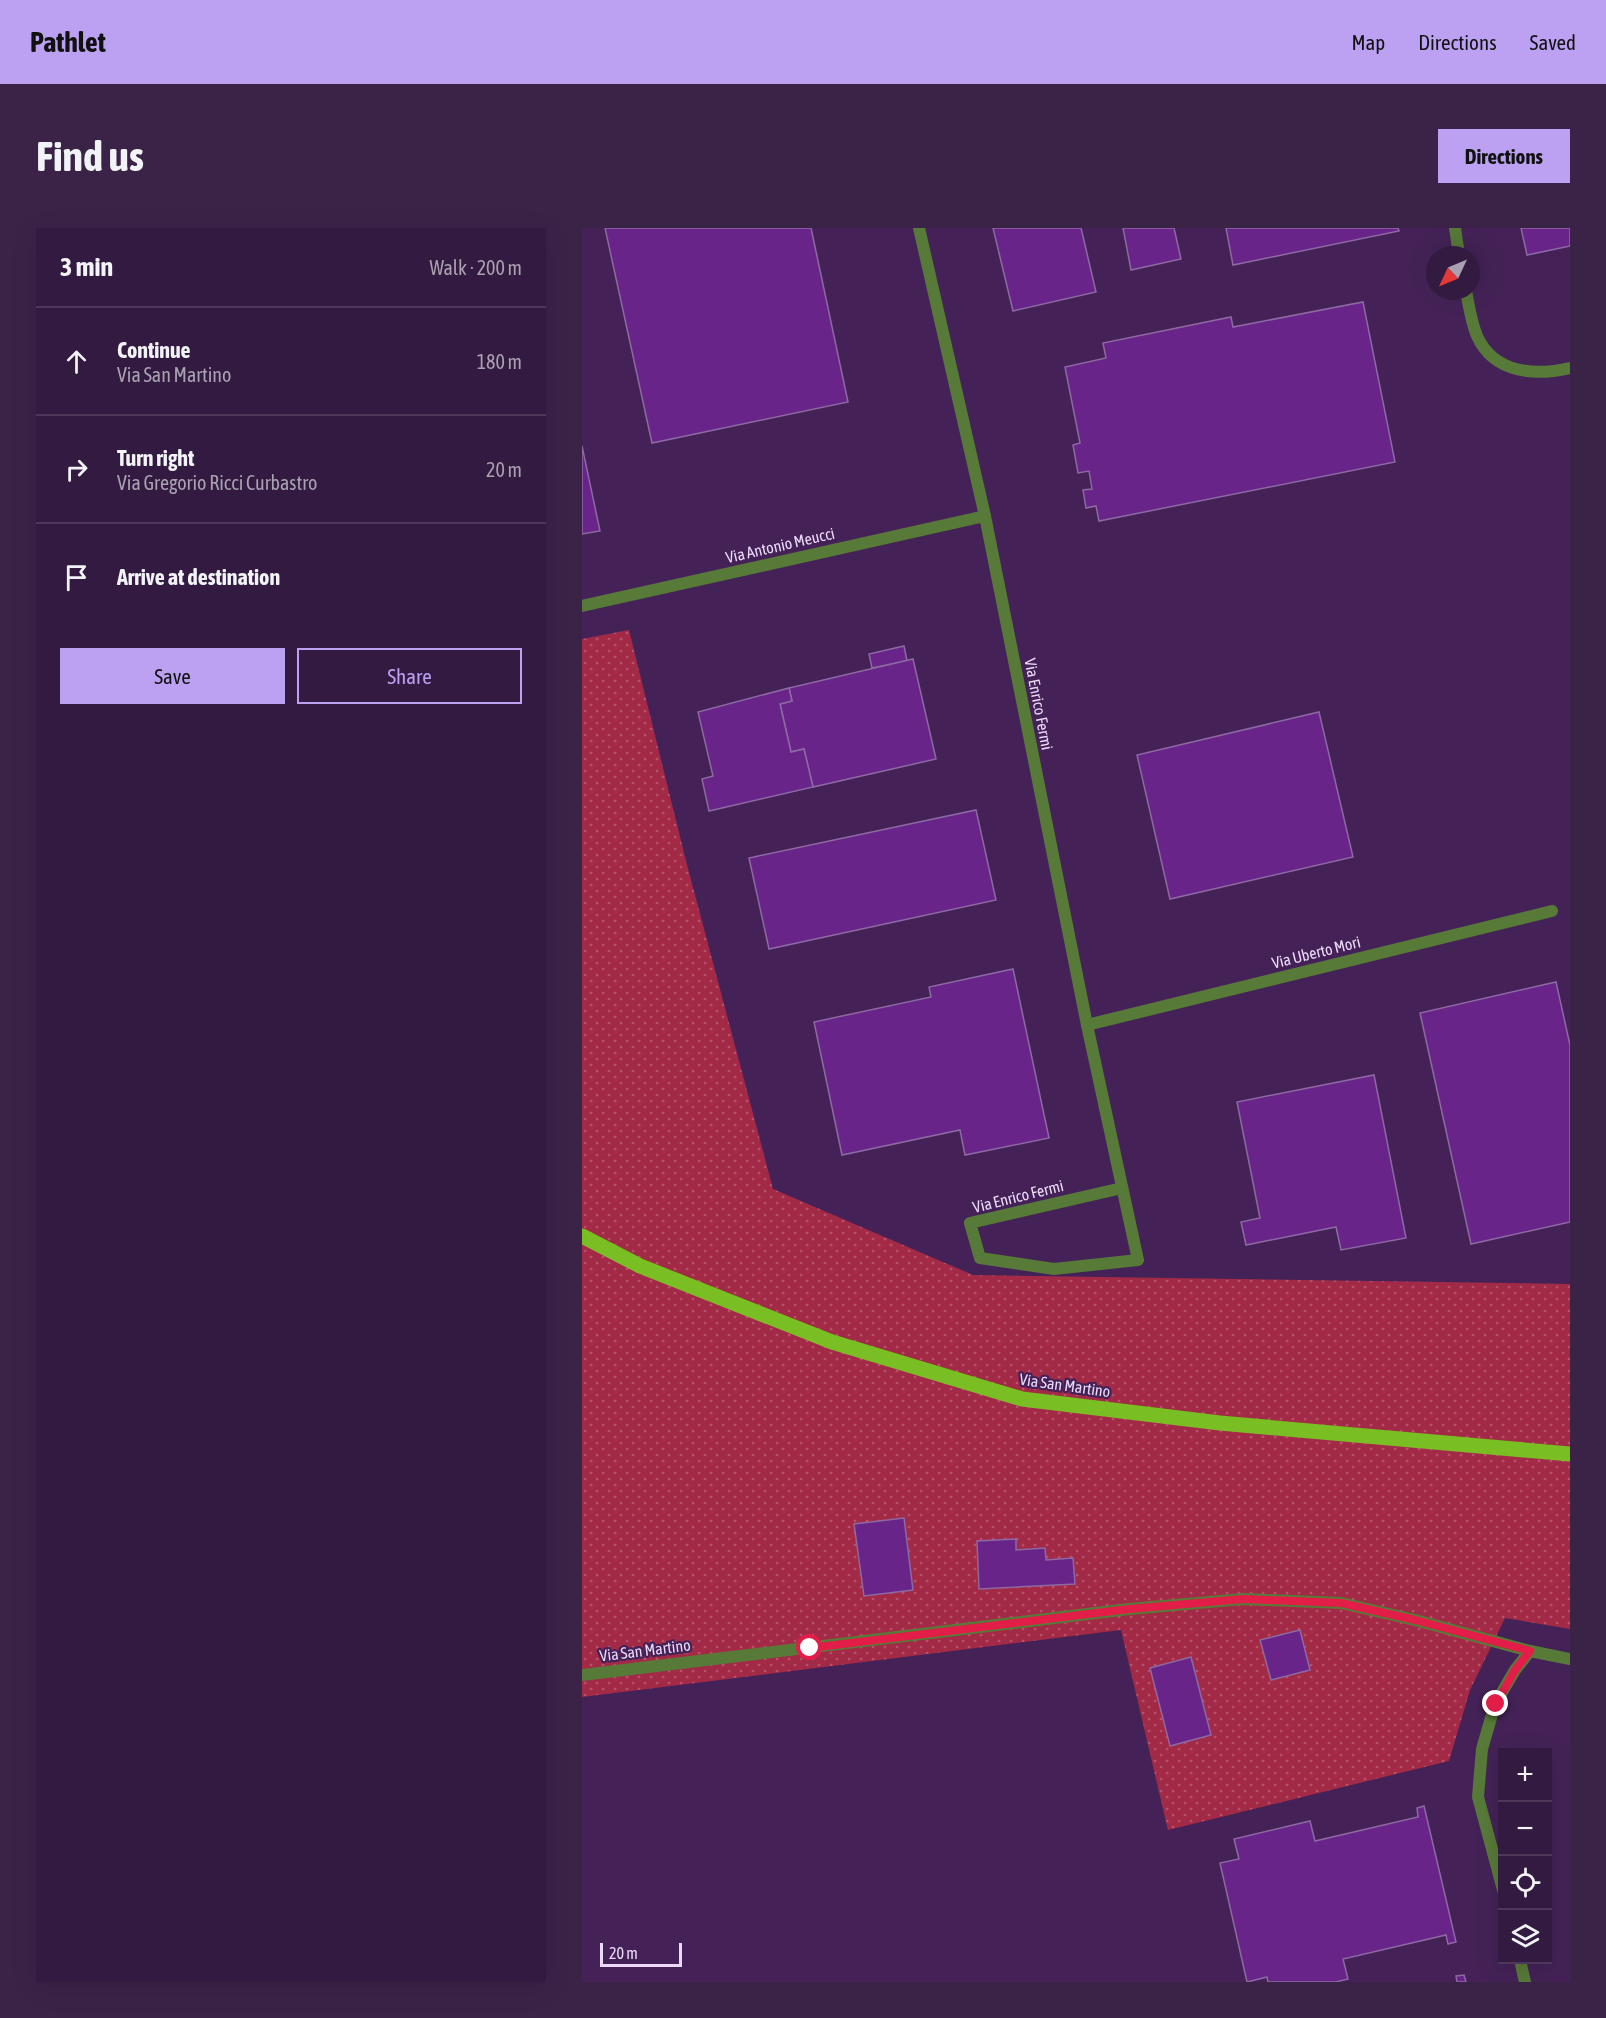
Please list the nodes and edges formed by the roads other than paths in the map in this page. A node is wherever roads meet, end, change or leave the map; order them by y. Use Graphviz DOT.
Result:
graph roads {
  1 [pos="919,228"];
  2 [pos="1455,228"];
  3 [pos="1458,246"];
  4 [pos="1468,300"];
  5 [pos="1570,368"];
  6 [pos="985,516"];
  7 [pos="582,606"];
  8 [pos="1552,911"];
  9 [pos="1087,1024"];
  10 [pos="1122,1188"];
  11 [pos="582,1236"];
  12 [pos="1570,1454"];
  13 [pos="1530,1651"];
  14 [pos="1570,1659"];
  15 [pos="582,1675"];
  16 [pos="1498,1871"];
  17 [pos="1521,1964"];
  18 [pos="1525,1982"];
  1 -- 6 [label="street, Via Enrico Fermi"];
  2 -- 3 [label="street"];
  4 -- 5 [label="street"];
  6 -- 7 [label="street, Via Antonio Meucci"];
  6 -- 9 [label="street, Via Enrico Fermi"];
  8 -- 9 [label="street, Via Uberto Mori"];
  9 -- 10 [label="street, Via Enrico Fermi"];
  10 -- 10 [label="street, Via Enrico Fermi"];
  11 -- 12 [label="main road, Via San Martino"];
  13 -- 14 [label="street, Via San Martino"];
  13 -- 15 [label="street, Via San Martino"];
  13 -- 16 [label="street"];
  17 -- 18 [label="street"];
}
